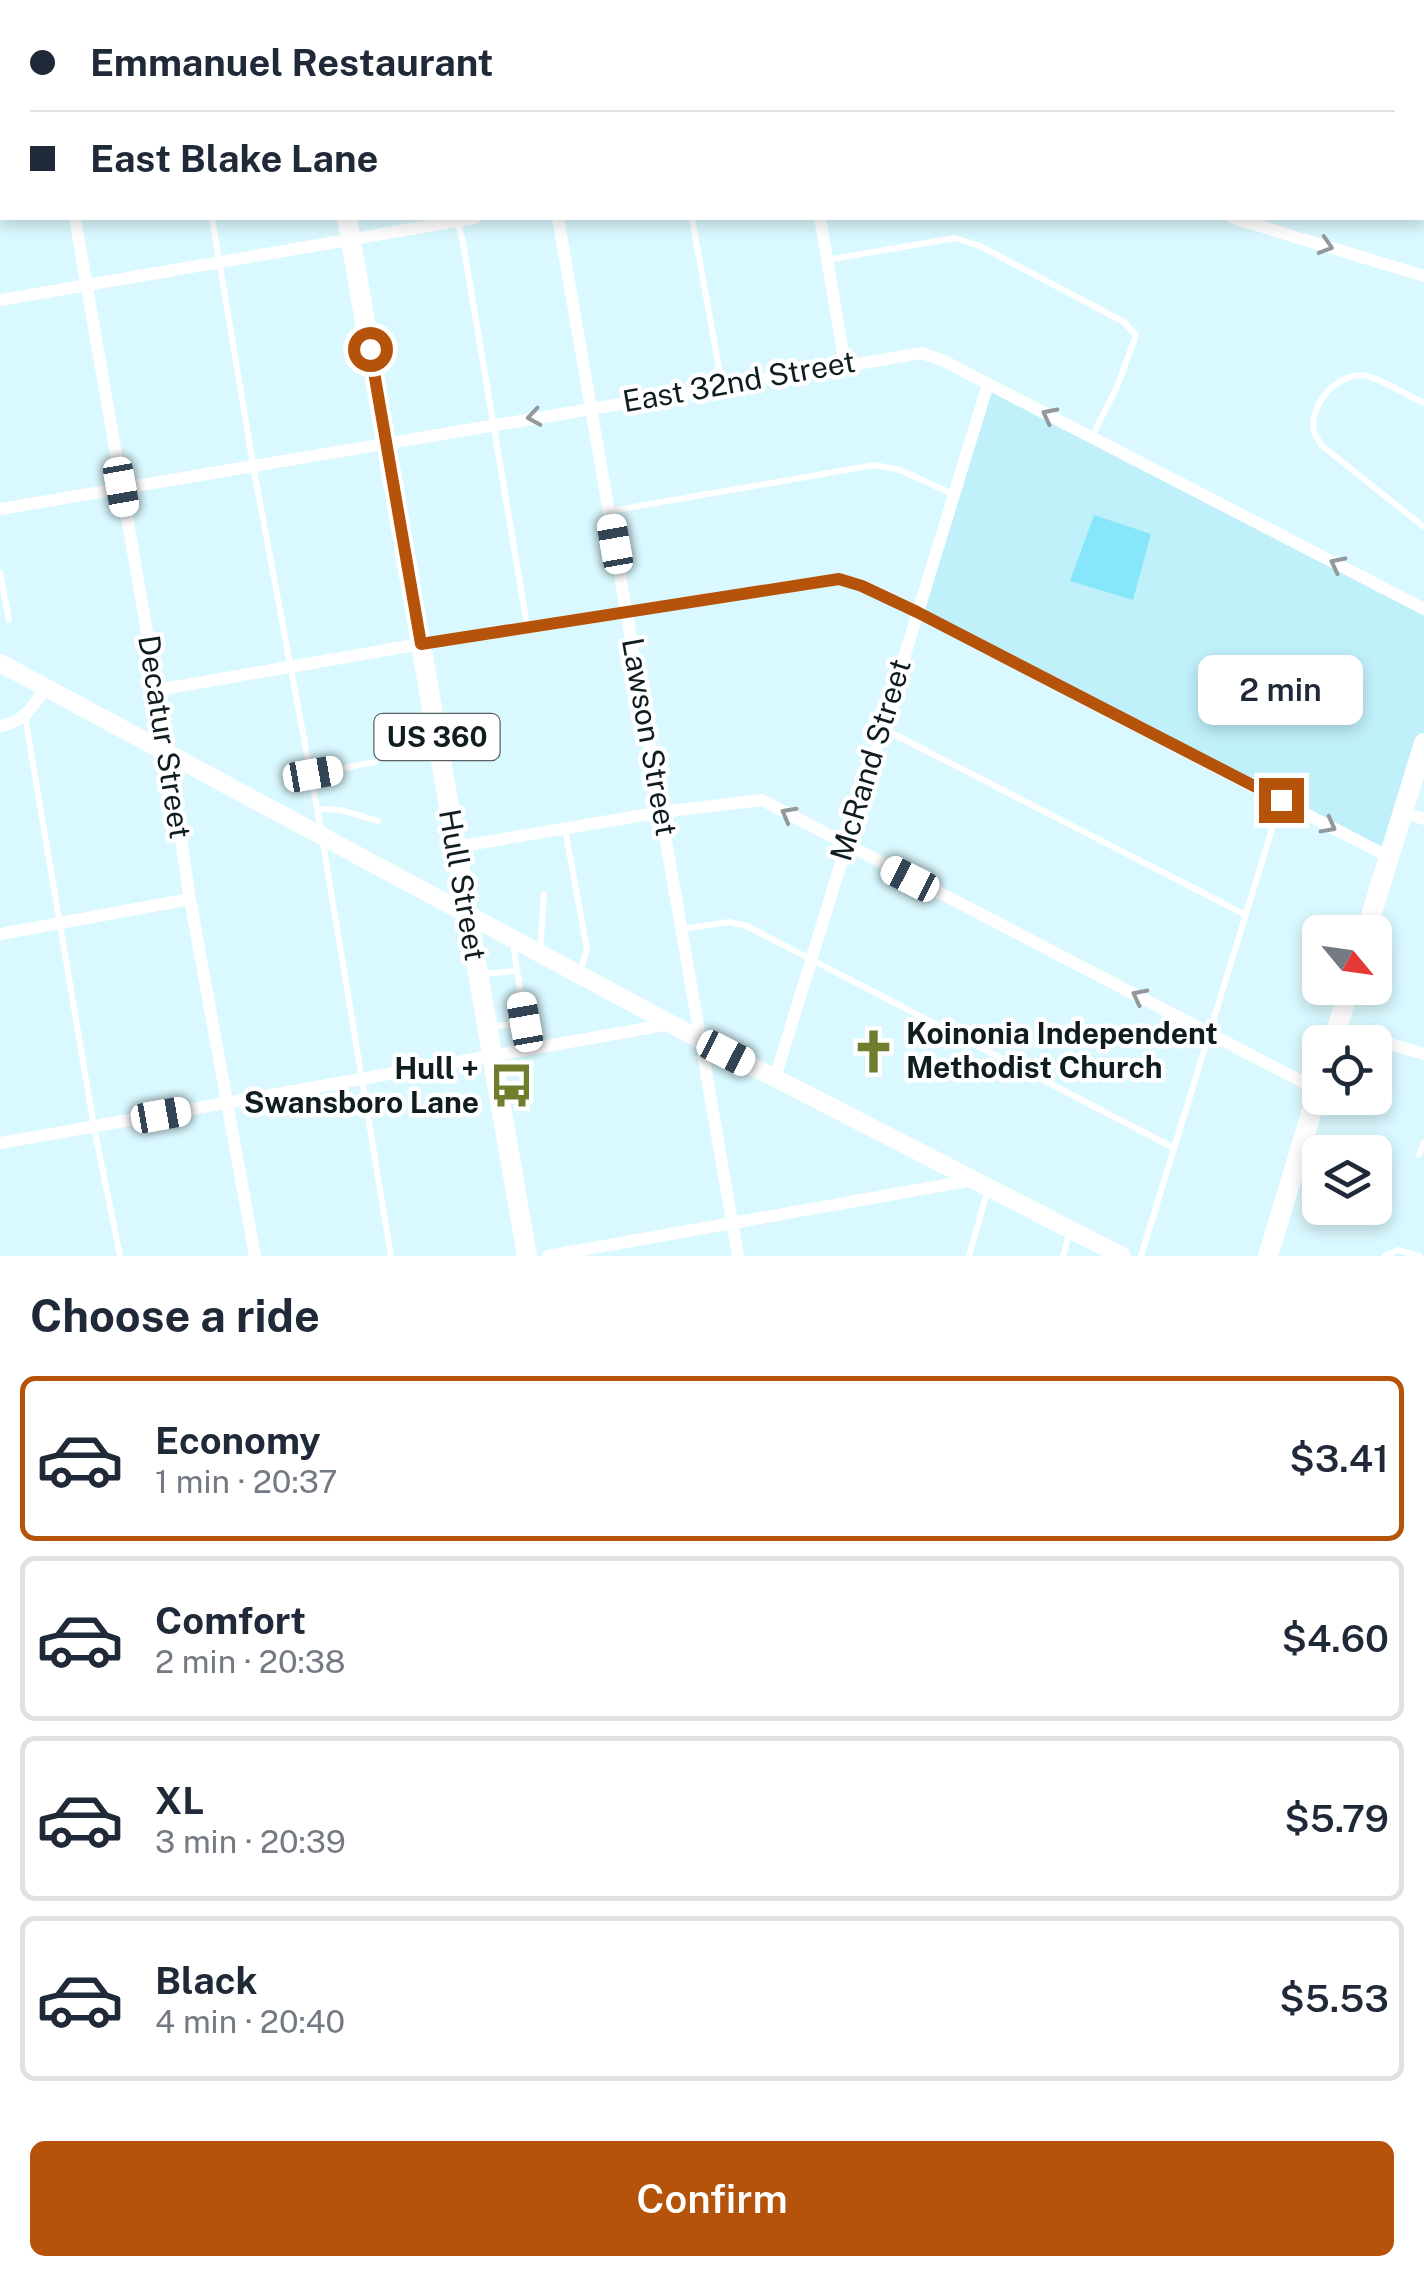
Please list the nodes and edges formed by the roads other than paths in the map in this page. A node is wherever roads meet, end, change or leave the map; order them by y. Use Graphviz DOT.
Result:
graph roads {
  1 [pos="75,220"];
  2 [pos="212,220"];
  3 [pos="347,220"];
  4 [pos="451,220"];
  5 [pos="456,220"];
  6 [pos="558,220"];
  7 [pos="692,220"];
  8 [pos="820,220"];
  9 [pos="1245,220"];
  10 [pos="351,239"];
  11 [pos="827,260"];
  12 [pos="220,262"];
  13 [pos="1424,276"];
  14 [pos="87,285"];
  15 [pos="0,300"];
  16 [pos="846,364"];
  17 [pos="988,384"];
  18 [pos="722,385"];
  19 [pos="1424,403"];
  20 [pos="592,408"];
  21 [pos="492,424"];
  22 [pos="1091,437"];
  23 [pos="386,442"];
  24 [pos="253,465"];
  25 [pos="121,487"];
  26 [pos="954,495"];
  27 [pos="0,509"];
  28 [pos="609,511"];
  29 [pos="1424,526"];
  30 [pos="0,573"];
  31 [pos="1424,609"];
  32 [pos="626,610"];
  33 [pos="917,612"];
  34 [pos="9,620"];
  35 [pos="527,626"];
  36 [pos="421,644"];
  37 [pos="0,664"];
  38 [pos="292,666"];
  39 [pos="45,688"];
  40 [pos="157,690"];
  41 [pos="25,716"];
  42 [pos="0,726"];
  43 [pos="881,728"];
  44 [pos="1424,743"];
  45 [pos="168,753"];
  46 [pos="375,762"];
  47 [pos="313,774"];
  48 [pos="1281,800"];
  49 [pos="318,810"];
  50 [pos="662,812"];
  51 [pos="1403,812"];
  52 [pos="1424,819"];
  53 [pos="378,821"];
  54 [pos="564,828"];
  55 [pos="322,835"];
  56 [pos="844,845"];
  57 [pos="456,847"];
  58 [pos="1389,858"];
  59 [pos="544,894"];
  60 [pos="190,900"];
  61 [pos="467,913"];
  62 [pos="1246,915"];
  63 [pos="1371,915"];
  64 [pos="60,923"];
  65 [pos="682,929"];
  66 [pos="0,934"];
  67 [pos="512,938"];
  68 [pos="540,953"];
  69 [pos="812,959"];
  70 [pos="517,971"];
  71 [pos="579,974"];
  72 [pos="478,975"];
  73 [pos="525,1022"];
  74 [pos="671,1024"];
  75 [pos="487,1028"];
  76 [pos="1209,1032"];
  77 [pos="701,1040"];
  78 [pos="1392,1048"];
  79 [pos="530,1051"];
  80 [pos="1424,1054"];
  81 [pos="492,1058"];
  82 [pos="775,1078"];
  83 [pos="1302,1078"];
  84 [pos="361,1080"];
  85 [pos="228,1103"];
  86 [pos="1311,1115"];
  87 [pos="94,1126"];
  88 [pos="0,1142"];
  89 [pos="1424,1142"];
  90 [pos="1174,1148"];
  91 [pos="1419,1156"];
  92 [pos="981,1184"];
  93 [pos="733,1224"];
  94 [pos="1071,1230"];
  95 [pos="616,1250"];
  96 [pos="120,1256"];
  97 [pos="255,1256"];
  98 [pos="392,1256"];
  99 [pos="528,1256"];
  100 [pos="548,1256"];
  101 [pos="738,1256"];
  102 [pos="969,1256"];
  103 [pos="1063,1256"];
  104 [pos="1122,1256"];
  105 [pos="1141,1256"];
  106 [pos="1268,1256"];
  107 [pos="1384,1256"];
  108 [pos="1419,1256"];
  1 -- 14 [label="street, Decatur Street"];
  2 -- 12 [label="lane"];
  3 -- 10 [label="main road, Hull Street / US 360"];
  4 -- 10 [label="street"];
  5 -- 21 [label="lane"];
  6 -- 20 [label="street, Lawson Street"];
  7 -- 18 [label="lane"];
  8 -- 11 [label="street"];
  9 -- 13 [label="street, one-way"];
  10 -- 12 [label="street"];
  10 -- 23 [label="main road, Hull Street / US 360"];
  11 -- 16 [label="street"];
  11 -- 22 [label="lane"];
  12 -- 14 [label="street"];
  12 -- 24 [label="lane"];
  14 -- 15 [label="street"];
  14 -- 25 [label="street, Decatur Street"];
  16 -- 17 [label="street, East 32nd Street"];
  16 -- 18 [label="street, East 32nd Street"];
  22 -- 17 [label="street, East 32nd Street, one-way"];
  17 -- 26 [label="street, McRand Street"];
  18 -- 20 [label="street, East 32nd Street"];
  19 -- 29 [label="lane"];
  20 -- 21 [label="street, East 32nd Street, one-way"];
  20 -- 28 [label="street, Lawson Street"];
  21 -- 23 [label="street, East 32nd Street"];
  21 -- 35 [label="lane"];
  31 -- 22 [label="street, East 32nd Street, one-way"];
  23 -- 24 [label="street, East 32nd Street"];
  23 -- 36 [label="main road, Hull Street / US 360"];
  24 -- 25 [label="street, East 32nd Street"];
  24 -- 38 [label="lane"];
  25 -- 27 [label="street, East 32nd Street"];
  25 -- 40 [label="street, Decatur Street"];
  26 -- 28 [label="lane"];
  26 -- 33 [label="street, McRand Street"];
  28 -- 32 [label="street, Lawson Street"];
  30 -- 34 [label="lane"];
  32 -- 33 [label="street"];
  32 -- 35 [label="street"];
  32 -- 50 [label="street, Lawson Street"];
  33 -- 43 [label="street, McRand Street"];
  33 -- 48 [label="street"];
  35 -- 36 [label="street"];
  36 -- 38 [label="street"];
  36 -- 57 [label="main road, Hull Street / US 360"];
  37 -- 39 [label="main road"];
  38 -- 40 [label="street"];
  38 -- 47 [label="lane"];
  39 -- 41 [label="street"];
  39 -- 45 [label="main road"];
  40 -- 45 [label="street, Decatur Street"];
  41 -- 42 [label="street"];
  41 -- 64 [label="lane"];
  43 -- 56 [label="street, McRand Street"];
  43 -- 62 [label="lane"];
  44 -- 51 [label="main road"];
  45 -- 55 [label="main road"];
  45 -- 60 [label="street, Decatur Street"];
  46 -- 47 [label="lane"];
  47 -- 49 [label="lane"];
  48 -- 58 [label="street, one-way"];
  48 -- 62 [label="lane"];
  49 -- 53 [label="lane"];
  49 -- 55 [label="lane"];
  50 -- 54 [label="street"];
  56 -- 50 [label="street, one-way"];
  50 -- 65 [label="street, Lawson Street"];
  51 -- 52 [label="street"];
  51 -- 58 [label="main road"];
  54 -- 57 [label="street"];
  54 -- 71 [label="lane"];
  55 -- 61 [label="main road"];
  55 -- 84 [label="lane"];
  56 -- 69 [label="street, McRand Street"];
  76 -- 56 [label="street, one-way"];
  57 -- 61 [label="main road, Hull Street / US 360"];
  58 -- 63 [label="main road"];
  59 -- 68 [label="lane"];
  60 -- 64 [label="street"];
  60 -- 85 [label="street, Decatur Street"];
  61 -- 67 [label="main road"];
  61 -- 72 [label="main road, Hull Street / US 360"];
  62 -- 76 [label="lane"];
  64 -- 66 [label="street"];
  64 -- 87 [label="lane"];
  65 -- 69 [label="lane"];
  65 -- 77 [label="street, Lawson Street"];
  67 -- 68 [label="main road"];
  67 -- 70 [label="lane"];
  68 -- 71 [label="main road"];
  69 -- 82 [label="street, McRand Street"];
  69 -- 90 [label="lane"];
  70 -- 72 [label="lane"];
  70 -- 73 [label="lane"];
  71 -- 74 [label="main road"];
  72 -- 75 [label="main road, Hull Street / US 360"];
  73 -- 75 [label="lane"];
  73 -- 79 [label="lane"];
  74 -- 77 [label="main road"];
  74 -- 79 [label="street"];
  75 -- 81 [label="main road, Hull Street / US 360"];
  76 -- 83 [label="street"];
  76 -- 90 [label="lane"];
  77 -- 82 [label="main road"];
  77 -- 93 [label="street, Lawson Street"];
  78 -- 80 [label="street"];
  79 -- 81 [label="street"];
  81 -- 84 [label="street"];
  81 -- 99 [label="main road, Hull Street / US 360"];
  82 -- 92 [label="main road"];
  84 -- 85 [label="street"];
  84 -- 98 [label="lane"];
  85 -- 87 [label="street"];
  85 -- 97 [label="street, Decatur Street"];
  86 -- 106 [label="main road"];
  87 -- 88 [label="street"];
  87 -- 96 [label="lane"];
  89 -- 91 [label="lane"];
  90 -- 105 [label="lane"];
  92 -- 93 [label="street"];
  92 -- 94 [label="main road"];
  92 -- 102 [label="lane"];
  93 -- 95 [label="street"];
  93 -- 101 [label="street, Lawson Street"];
  94 -- 103 [label="lane"];
  94 -- 104 [label="main road"];
  95 -- 100 [label="street"];
  107 -- 108 [label="lane"];
}
